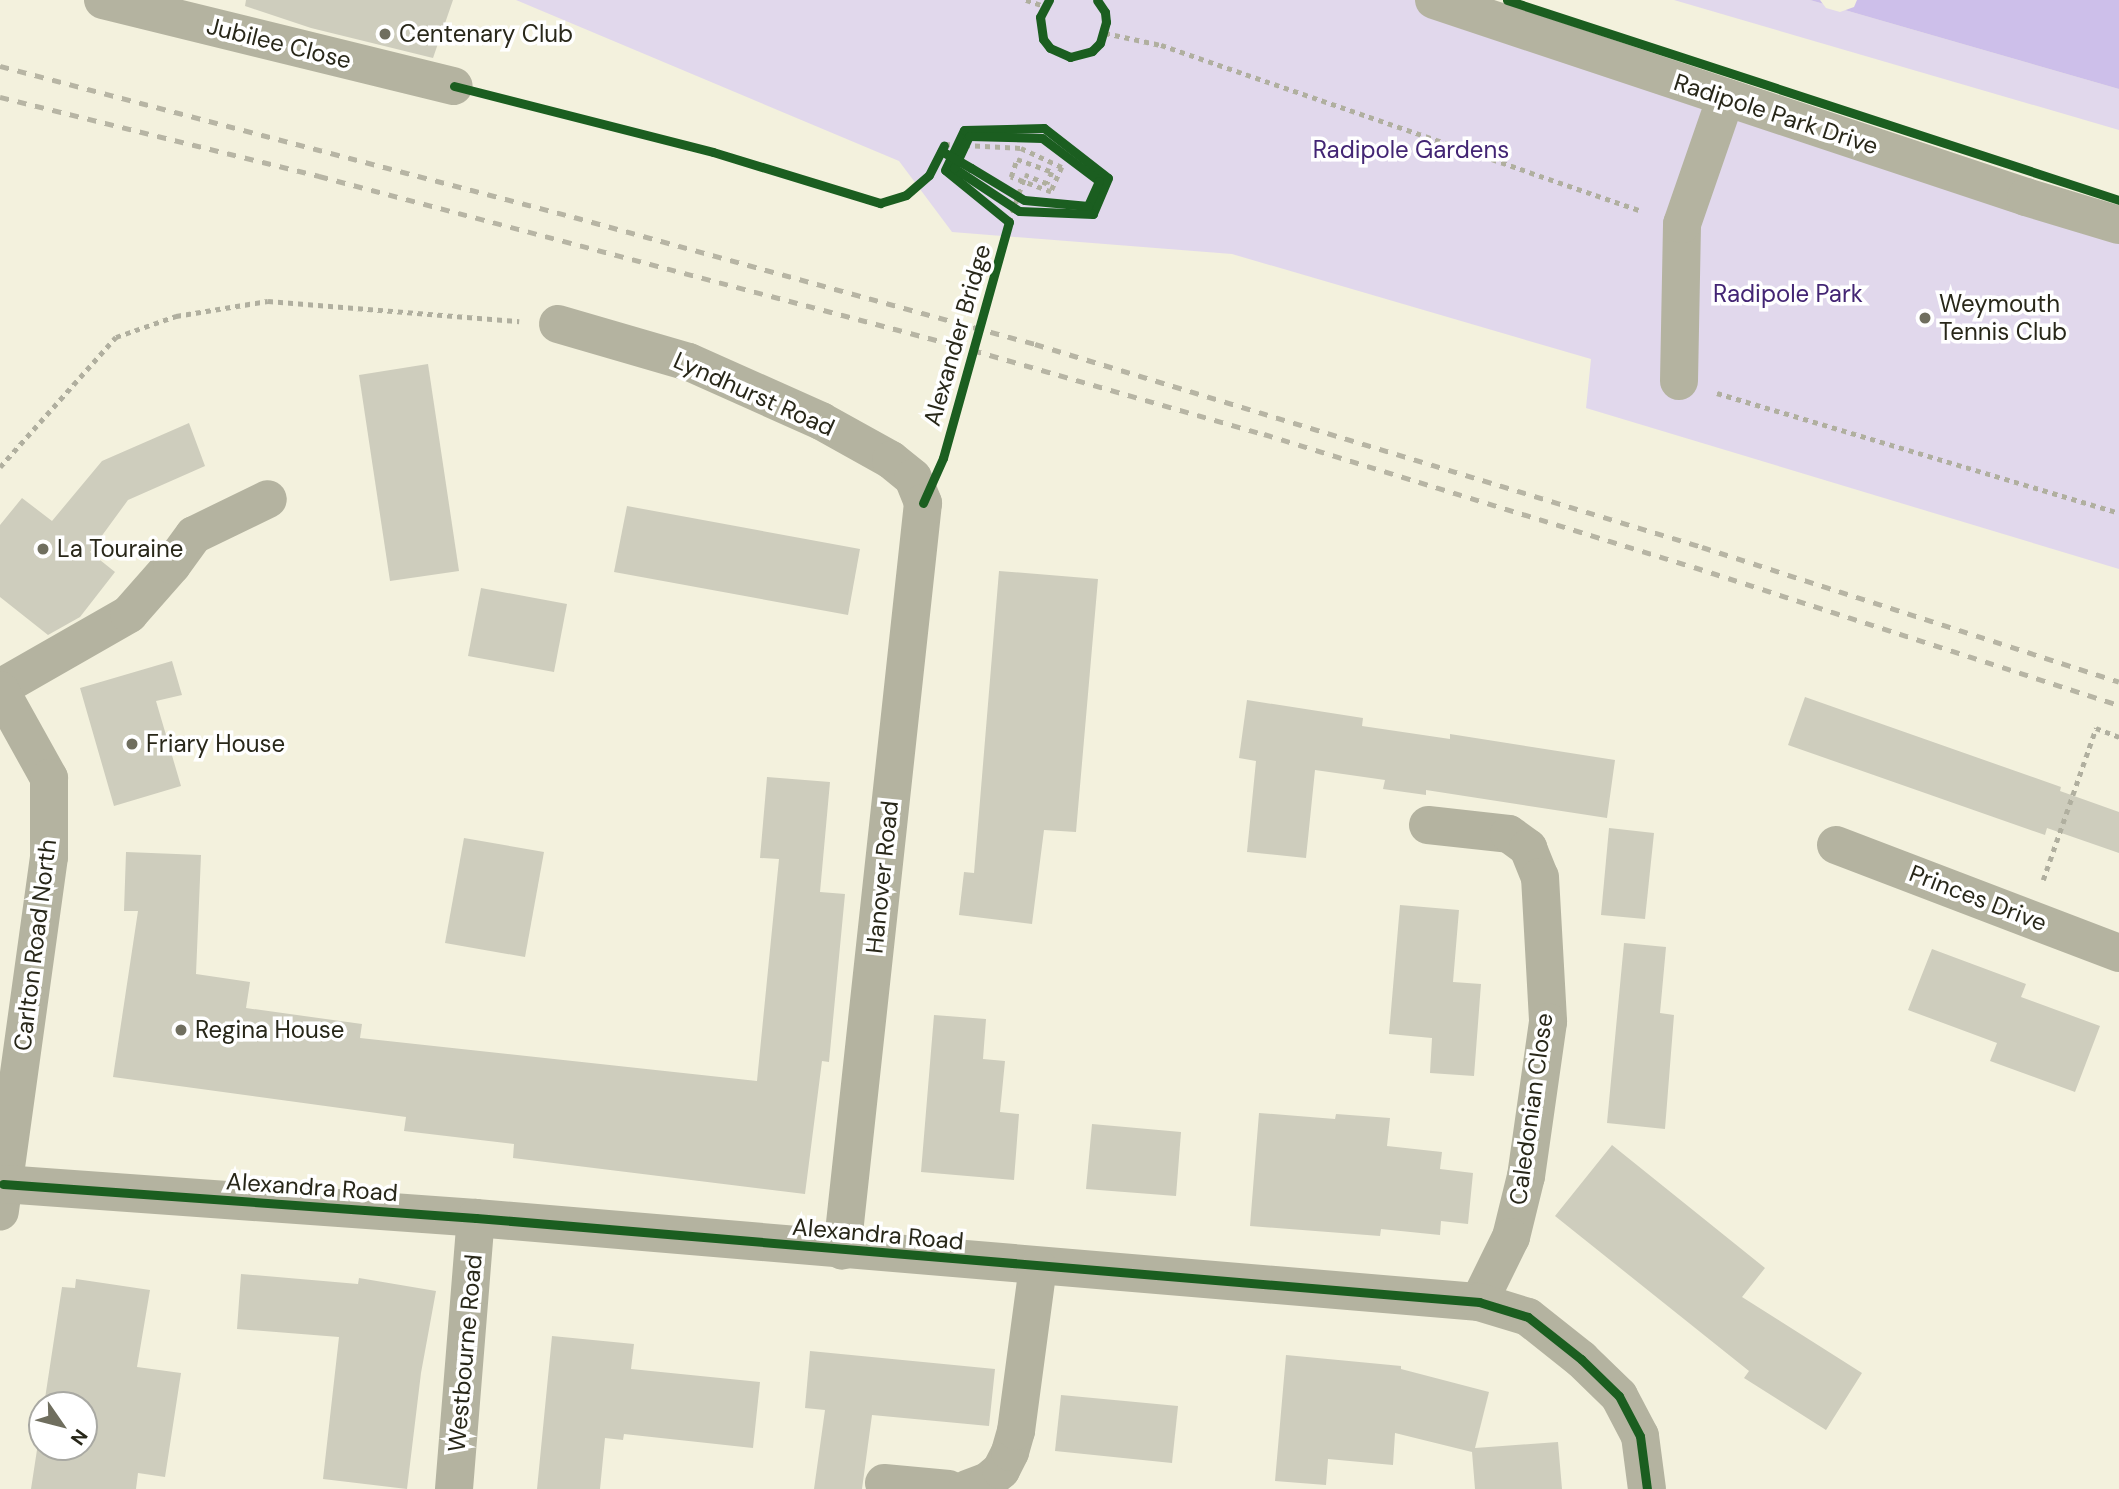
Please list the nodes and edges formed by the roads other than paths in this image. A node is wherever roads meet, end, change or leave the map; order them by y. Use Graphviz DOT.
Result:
graph roads {
  1 [pos="103,0"];
  2 [pos="1434,0"];
  3 [pos="454,86"];
  4 [pos="1726,97"];
  5 [pos="2119,225"];
  6 [pos="558,324"];
  7 [pos="1679,381"];
  8 [pos="268,499"];
  9 [pos="923,503"];
  10 [pos="0,689"];
  11 [pos="1428,825"];
  12 [pos="1836,845"];
  13 [pos="2119,953"];
  14 [pos="2,1198"];
  15 [pos="476,1218"];
  16 [pos="842,1251"];
  17 [pos="1038,1267"];
  18 [pos="1479,1302"];
  19 [pos="884,1483"];
  20 [pos="454,1489"];
  21 [pos="949,1489"];
  22 [pos="967,1489"];
  23 [pos="1647,1489"];
  1 -- 3 [label="street, Jubilee Close"];
  2 -- 4 [label="street, Radipole Park Drive"];
  4 -- 5 [label="street, Radipole Park Drive"];
  4 -- 7 [label="street"];
  6 -- 9 [label="street, Lyndhurst Road"];
  8 -- 10 [label="street"];
  9 -- 16 [label="street, Hanover Road"];
  10 -- 14 [label="street, Carlton Road North"];
  11 -- 18 [label="street, Caledonian Close"];
  12 -- 13 [label="street, Princes Drive"];
  14 -- 15 [label="street, Alexandra Road"];
  15 -- 16 [label="street, Alexandra Road"];
  15 -- 20 [label="street, Westbourne Road"];
  16 -- 17 [label="street, Alexandra Road"];
  17 -- 18 [label="street, Alexandra Road"];
  17 -- 22 [label="street"];
  18 -- 23 [label="street, Alexandra Road"];
  19 -- 21 [label="street"];
}
